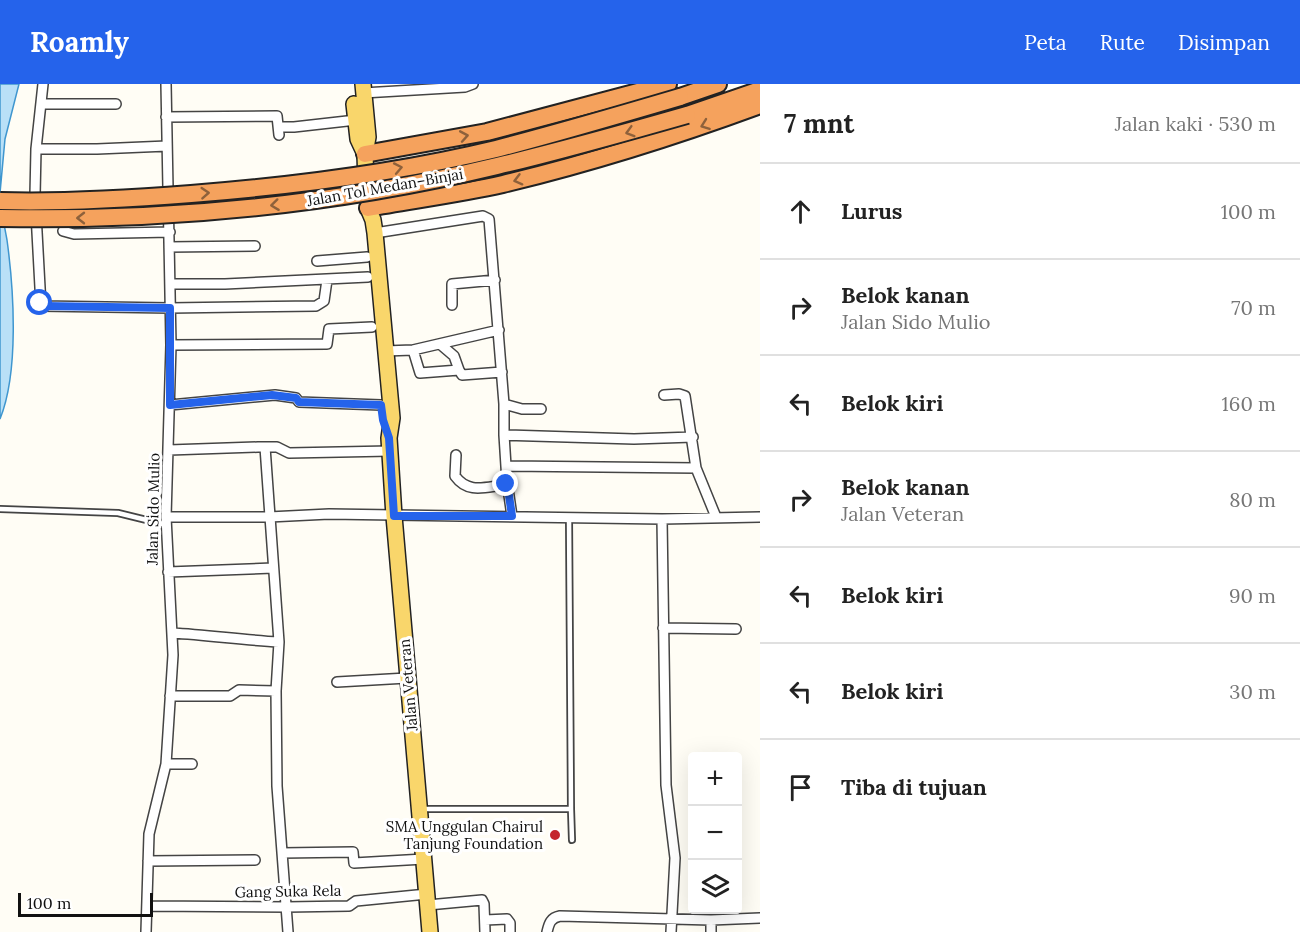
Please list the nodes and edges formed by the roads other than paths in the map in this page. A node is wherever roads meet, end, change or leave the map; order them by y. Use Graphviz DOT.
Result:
graph roads {
  1 [pos="43,84"];
  2 [pos="166,84"];
  3 [pos="473,84"];
  4 [pos="668,84"];
  5 [pos="718,84"];
  6 [pos="438,86"];
  7 [pos="359,87"];
  8 [pos="760,90"];
  9 [pos="42,104"];
  10 [pos="116,104"];
  11 [pos="760,105"];
  12 [pos="166,117"];
  13 [pos="356,120"];
  14 [pos="167,146"];
  15 [pos="36,149"];
  16 [pos="365,154"];
  17 [pos="0,201"];
  18 [pos="368,208"];
  19 [pos="0,218"];
  20 [pos="63,231"];
  21 [pos="170,232"];
  22 [pos="375,233"];
  23 [pos="255,246"];
  24 [pos="169,247"];
  25 [pos="367,256"];
  26 [pos="317,261"];
  27 [pos="368,277"];
  28 [pos="327,280"];
  29 [pos="495,280"];
  30 [pos="170,284"];
  31 [pos="452,304"];
  32 [pos="170,308"];
  33 [pos="372,327"];
  34 [pos="499,330"];
  35 [pos="171,345"];
  36 [pos="440,345"];
  37 [pos="413,350"];
  38 [pos="385,351"];
  39 [pos="459,370"];
  40 [pos="502,372"];
  41 [pos="664,395"];
  42 [pos="504,404"];
  43 [pos="170,405"];
  44 [pos="381,405"];
  45 [pos="541,409"];
  46 [pos="504,435"];
  47 [pos="693,437"];
  48 [pos="390,444"];
  49 [pos="265,447"];
  50 [pos="169,450"];
  51 [pos="456,455"];
  52 [pos="507,466"];
  53 [pos="696,468"];
  54 [pos="507,482"];
  55 [pos="0,509"];
  56 [pos="394,516"];
  57 [pos="512,516"];
  58 [pos="569,516"];
  59 [pos="269,517"];
  60 [pos="716,517"];
  61 [pos="760,517"];
  62 [pos="662,519"];
  63 [pos="166,521"];
  64 [pos="273,568"];
  65 [pos="168,572"];
  66 [pos="663,628"];
  67 [pos="736,629"];
  68 [pos="172,633"];
  69 [pos="279,642"];
  70 [pos="407,678"];
  71 [pos="337,682"];
  72 [pos="276,690"];
  73 [pos="170,696"];
  74 [pos="166,764"];
  75 [pos="192,764"];
  76 [pos="419,808"];
  77 [pos="571,809"];
  78 [pos="572,840"];
  79 [pos="282,853"];
  80 [pos="424,859"];
  81 [pos="255,860"];
  82 [pos="148,861"];
  83 [pos="428,899"];
  84 [pos="147,906"];
  85 [pos="287,908"];
  86 [pos="672,918"];
  87 [pos="760,918"];
  88 [pos="485,920"];
  89 [pos="711,920"];
  90 [pos="146,932"];
  91 [pos="288,932"];
  92 [pos="430,932"];
  93 [pos="485,932"];
  94 [pos="510,932"];
  95 [pos="547,932"];
  96 [pos="671,932"];
  97 [pos="711,932"];
  1 -- 9 [label="street"];
  2 -- 12 [label="street, Jalan Sido Mulio"];
  3 -- 6 [label="street"];
  16 -- 4 [label="highway, one-way"];
  17 -- 5 [label="highway, Jalan Tol Medan–Binjai, one-way, bridge"];
  6 -- 7 [label="street"];
  7 -- 13 [label="main road, Jalan Veteran"];
  7 -- 16 [label="main road, Jalan Veteran"];
  8 -- 19 [label="highway, Jalan Tol Medan–Binjai, one-way, bridge"];
  9 -- 10 [label="street"];
  9 -- 15 [label="street"];
  11 -- 18 [label="highway, one-way"];
  12 -- 13 [label="street"];
  12 -- 14 [label="street, Jalan Sido Mulio"];
  13 -- 16 [label="main road, Jalan Veteran"];
  14 -- 15 [label="street"];
  14 -- 21 [label="street, Jalan Sido Mulio"];
  15 -- 32 [label="street"];
  16 -- 18 [label="main road, Jalan Veteran, bridge"];
  18 -- 22 [label="main road, Jalan Veteran"];
  18 -- 25 [label="main road, Jalan Veteran"];
  20 -- 21 [label="street"];
  21 -- 24 [label="street, Jalan Sido Mulio"];
  22 -- 29 [label="street"];
  22 -- 38 [label="main road, Jalan Veteran"];
  23 -- 24 [label="street"];
  24 -- 30 [label="street, Jalan Sido Mulio"];
  25 -- 26 [label="street"];
  25 -- 27 [label="main road, Jalan Veteran"];
  27 -- 28 [label="street"];
  27 -- 33 [label="main road, Jalan Veteran"];
  28 -- 30 [label="street"];
  28 -- 32 [label="street"];
  29 -- 31 [label="street"];
  29 -- 34 [label="street"];
  30 -- 32 [label="street, Jalan Sido Mulio"];
  32 -- 35 [label="street, Jalan Sido Mulio"];
  33 -- 35 [label="street"];
  33 -- 44 [label="main road, Jalan Veteran"];
  34 -- 36 [label="street"];
  34 -- 40 [label="street"];
  35 -- 43 [label="street, Jalan Sido Mulio"];
  36 -- 37 [label="street"];
  36 -- 39 [label="street"];
  37 -- 38 [label="street"];
  37 -- 39 [label="street"];
  38 -- 48 [label="main road, Jalan Veteran"];
  39 -- 40 [label="street"];
  40 -- 42 [label="street"];
  41 -- 47 [label="street"];
  42 -- 45 [label="street"];
  42 -- 46 [label="street"];
  43 -- 44 [label="street"];
  43 -- 50 [label="street, Jalan Sido Mulio"];
  44 -- 48 [label="main road, Jalan Veteran"];
  46 -- 47 [label="street"];
  46 -- 52 [label="street"];
  47 -- 53 [label="street"];
  48 -- 49 [label="street"];
  48 -- 56 [label="main road, Jalan Veteran"];
  49 -- 50 [label="street"];
  49 -- 59 [label="street"];
  50 -- 63 [label="street, Jalan Sido Mulio"];
  51 -- 54 [label="street"];
  52 -- 53 [label="street"];
  52 -- 54 [label="street"];
  53 -- 60 [label="street"];
  54 -- 57 [label="street"];
  55 -- 63 [label="lane"];
  56 -- 57 [label="street"];
  56 -- 59 [label="street"];
  56 -- 70 [label="main road, Jalan Veteran"];
  57 -- 58 [label="street"];
  58 -- 62 [label="street"];
  58 -- 77 [label="lane"];
  59 -- 63 [label="street"];
  59 -- 64 [label="street"];
  60 -- 61 [label="street"];
  60 -- 62 [label="street"];
  62 -- 66 [label="street"];
  63 -- 65 [label="street, Jalan Sido Mulio"];
  64 -- 65 [label="street"];
  64 -- 69 [label="street"];
  65 -- 68 [label="street, Jalan Sido Mulio"];
  66 -- 67 [label="street"];
  66 -- 86 [label="street"];
  68 -- 69 [label="street"];
  68 -- 73 [label="street, Jalan Sido Mulio"];
  69 -- 72 [label="street"];
  70 -- 71 [label="street"];
  70 -- 76 [label="main road, Jalan Veteran"];
  72 -- 73 [label="street"];
  72 -- 79 [label="street"];
  73 -- 74 [label="street, Jalan Sido Mulio"];
  74 -- 75 [label="street"];
  74 -- 82 [label="street, Jalan Sido Mulio"];
  76 -- 77 [label="lane"];
  76 -- 80 [label="main road, Jalan Veteran"];
  77 -- 78 [label="lane"];
  79 -- 80 [label="street"];
  79 -- 85 [label="street"];
  80 -- 83 [label="main road, Jalan Veteran"];
  81 -- 82 [label="street"];
  82 -- 84 [label="street, Jalan Sido Mulio"];
  83 -- 85 [label="street, Gang Suka Rela"];
  83 -- 88 [label="street, Gang Suka Rela"];
  83 -- 92 [label="main road, Jalan Veteran"];
  84 -- 85 [label="street, Gang Suka Rela"];
  84 -- 90 [label="street, Jalan Sido Mulio"];
  85 -- 91 [label="street"];
  86 -- 89 [label="street"];
  86 -- 95 [label="street"];
  86 -- 96 [label="street"];
  87 -- 89 [label="street"];
  88 -- 93 [label="street"];
  88 -- 94 [label="street"];
  89 -- 97 [label="street"];
}
